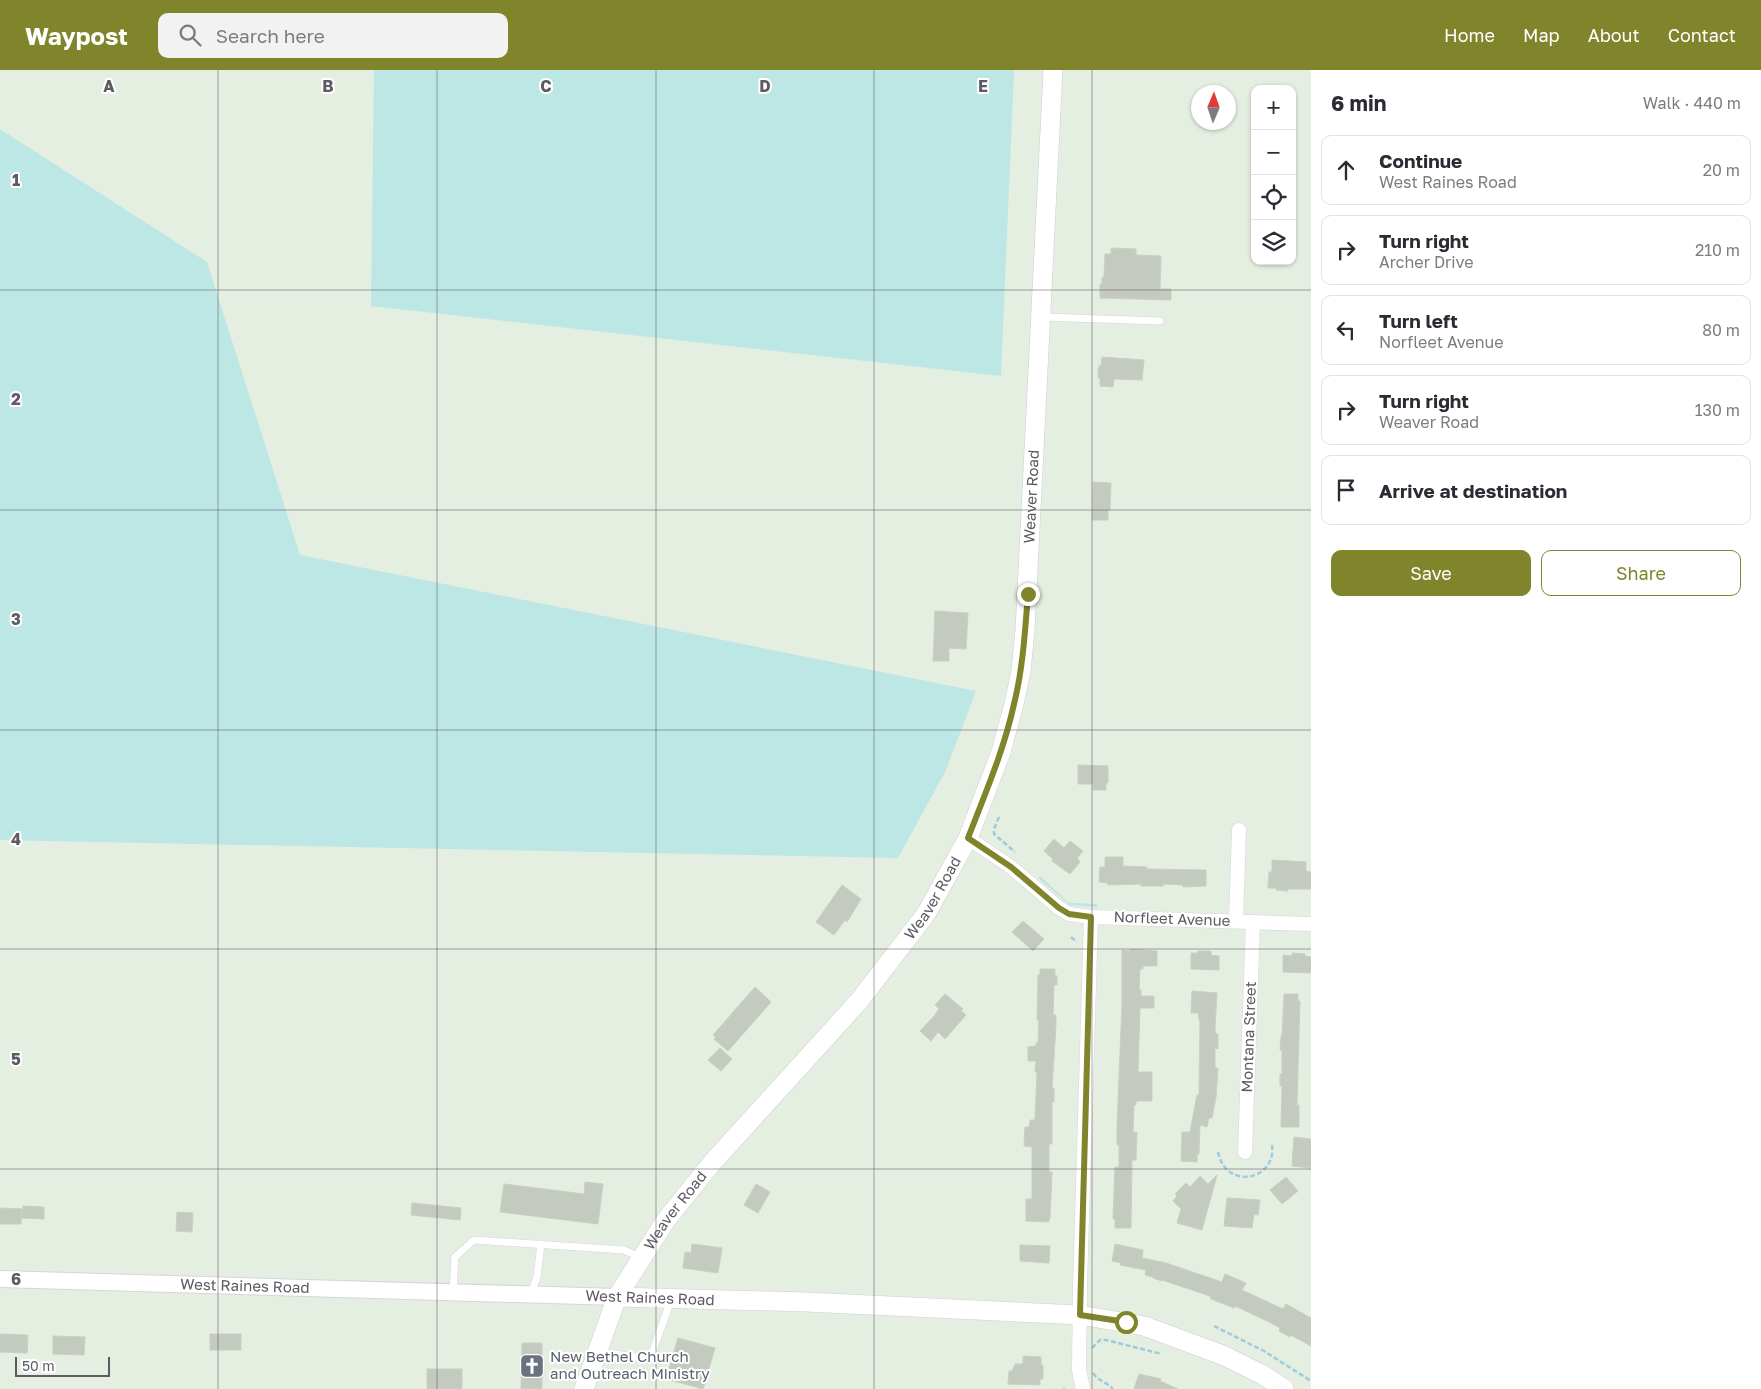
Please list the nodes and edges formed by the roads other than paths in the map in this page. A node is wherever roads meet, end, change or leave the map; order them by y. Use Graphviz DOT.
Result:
graph roads {
  1 [pos="1053,70"];
  2 [pos="1041,317"];
  3 [pos="1160,321"];
  4 [pos="1239,830"];
  5 [pos="968,838"];
  6 [pos="1091,917"];
  7 [pos="1236,921"];
  8 [pos="1253,922"];
  9 [pos="1311,924"];
  10 [pos="1245,1152"];
  11 [pos="541,1244"];
  12 [pos="642,1258"];
  13 [pos="0,1278"];
  14 [pos="453,1292"];
  15 [pos="531,1294"];
  16 [pos="616,1297"];
  17 [pos="671,1300"];
  18 [pos="1080,1315"];
  19 [pos="597,1351"];
  20 [pos="584,1389"];
  21 [pos="1083,1389"];
  22 [pos="1284,1389"];
  1 -- 2 [label="main road, Weaver Road"];
  2 -- 3 [label="lane"];
  2 -- 5 [label="main road, Weaver Road"];
  4 -- 7 [label="street"];
  5 -- 6 [label="street, Norfleet Avenue"];
  5 -- 12 [label="main road, Weaver Road"];
  6 -- 7 [label="street, Norfleet Avenue"];
  6 -- 18 [label="street"];
  7 -- 8 [label="street, Norfleet Avenue"];
  8 -- 9 [label="street, Norfleet Avenue"];
  8 -- 10 [label="street, Montana Street"];
  11 -- 12 [label="lane"];
  11 -- 14 [label="lane"];
  11 -- 15 [label="lane"];
  12 -- 16 [label="main road, Weaver Road"];
  13 -- 14 [label="street, West Raines Road"];
  14 -- 15 [label="street, West Raines Road"];
  15 -- 16 [label="street, West Raines Road"];
  16 -- 17 [label="main road, West Raines Road"];
  16 -- 19 [label="main road, Weaver Road"];
  17 -- 18 [label="main road, West Raines Road"];
  17 -- 19 [label="lane"];
  18 -- 21 [label="street"];
  18 -- 22 [label="main road, West Raines Road"];
  19 -- 20 [label="main road, Weaver Road"];
}
